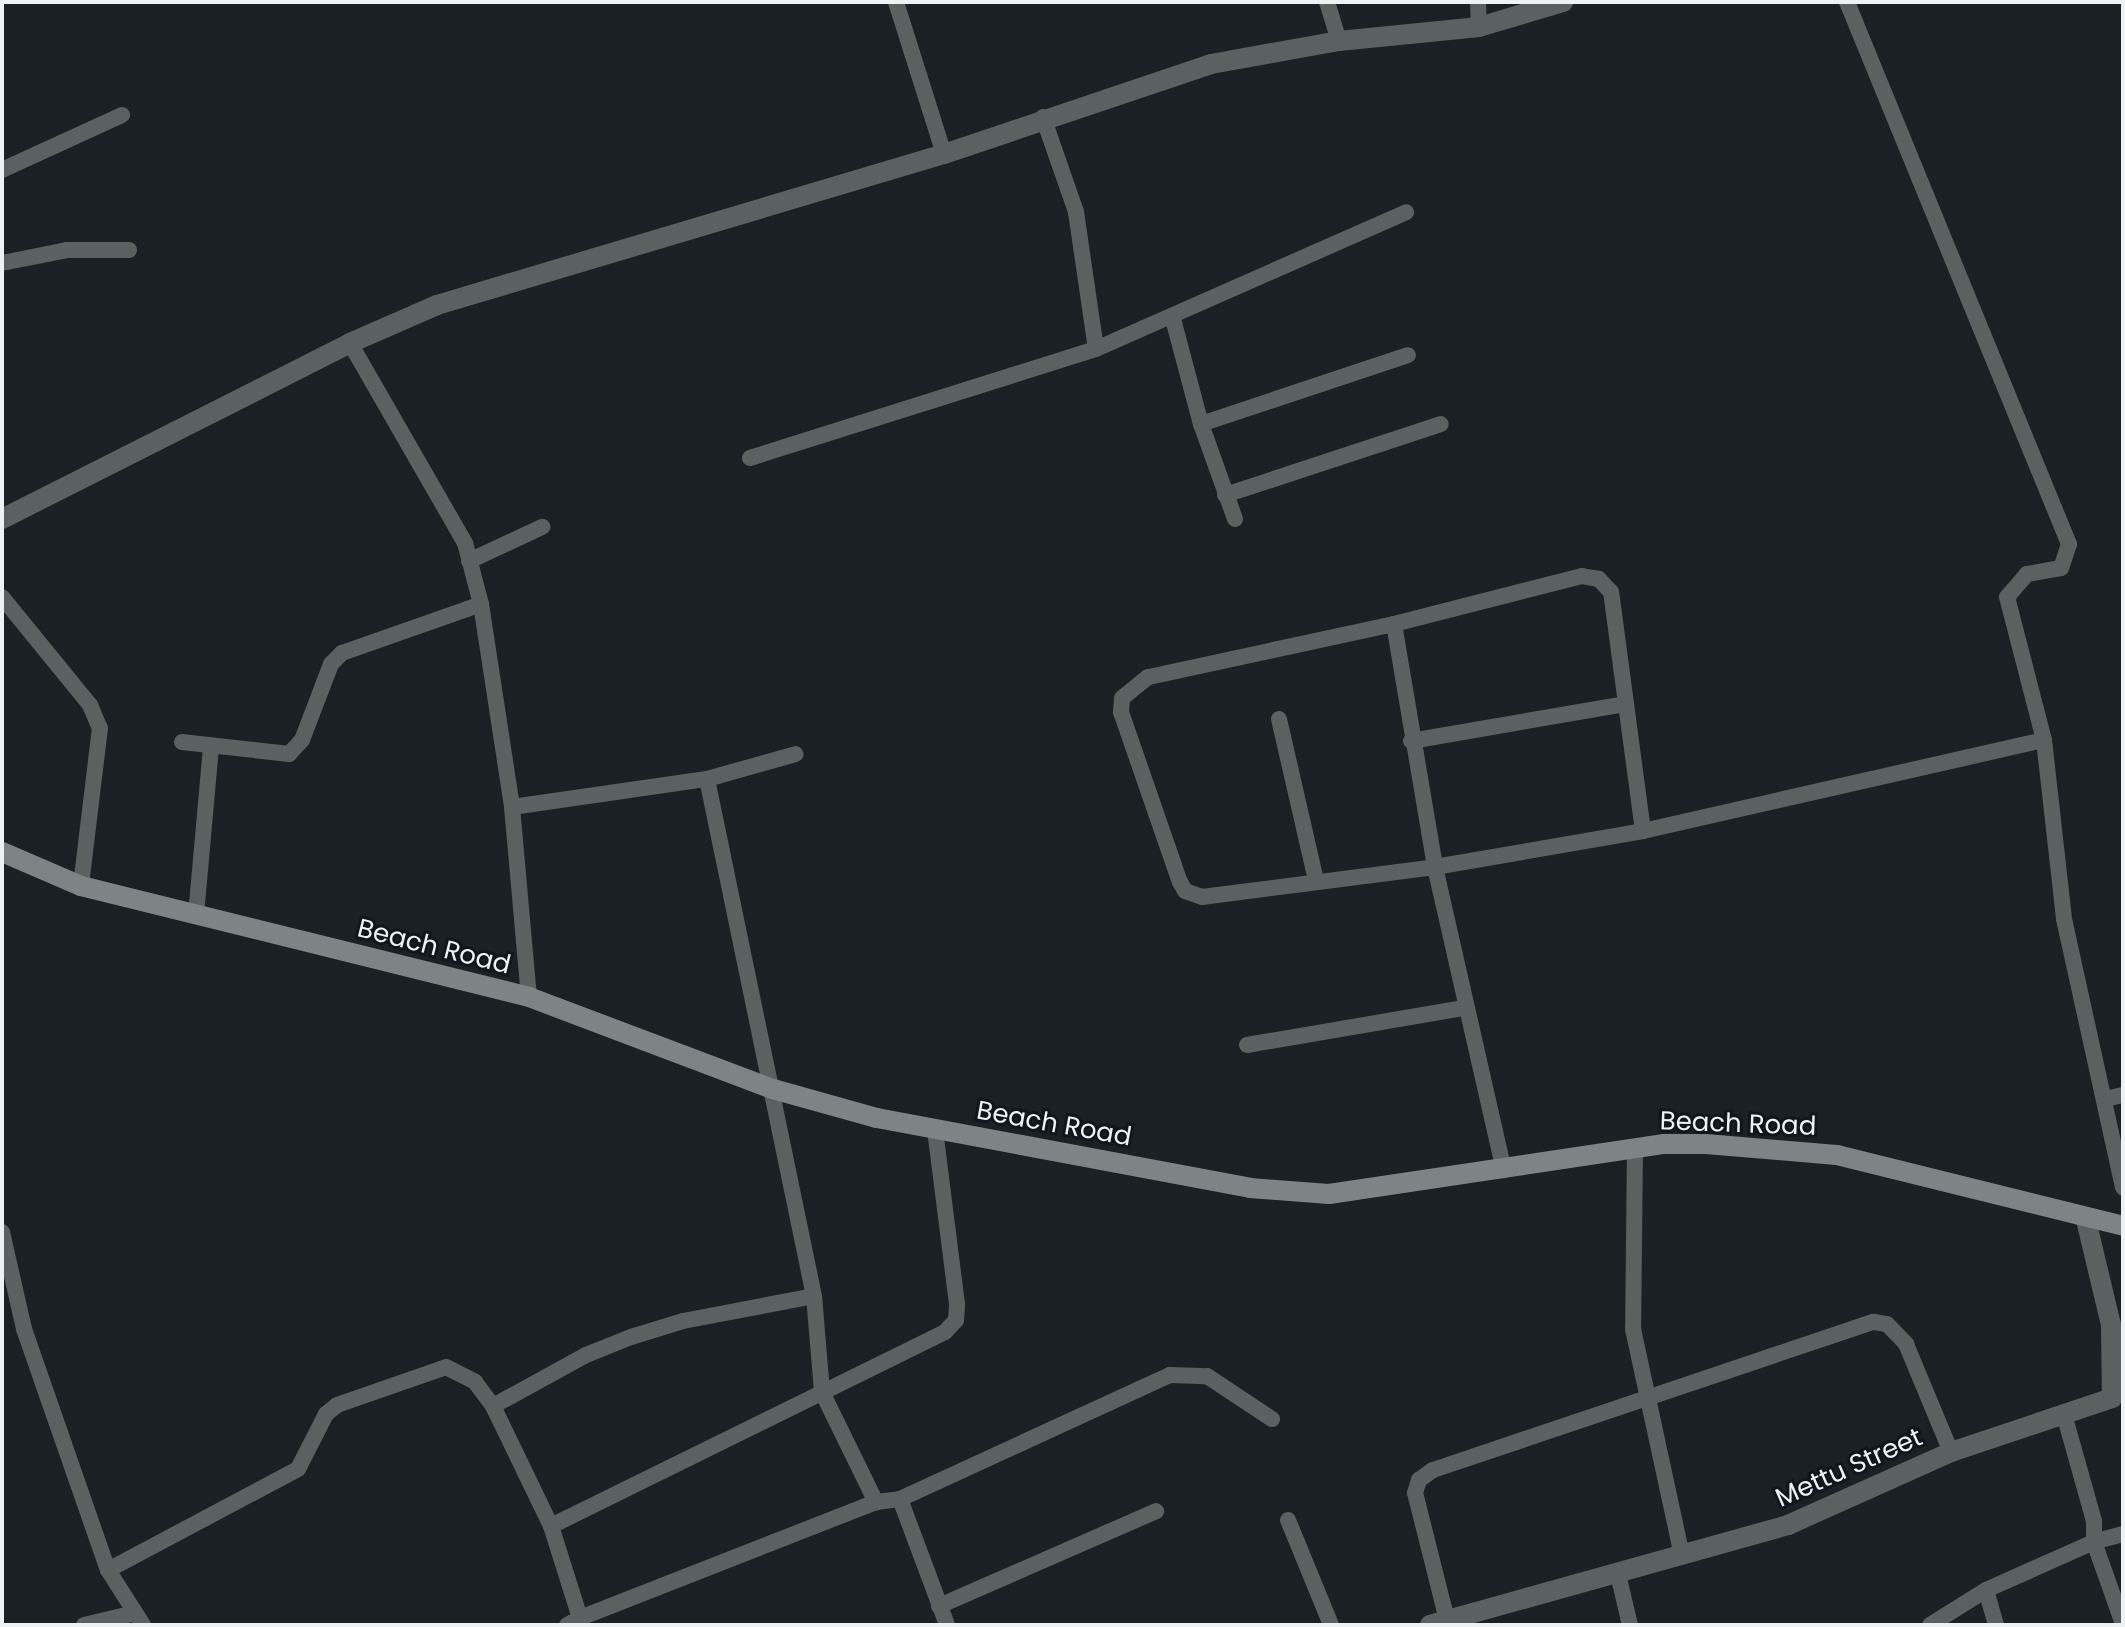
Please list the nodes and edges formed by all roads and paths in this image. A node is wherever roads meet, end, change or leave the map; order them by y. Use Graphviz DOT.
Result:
graph roads {
  1 [pos="896,2"];
  2 [pos="1327,2"];
  3 [pos="1478,2"];
  4 [pos="1563,2"];
  5 [pos="1847,2"];
  6 [pos="1479,27"];
  7 [pos="1339,41"];
  8 [pos="122,115"];
  9 [pos="1043,117"];
  10 [pos="944,154"];
  11 [pos="2,170"];
  12 [pos="1406,212"];
  13 [pos="129,250"];
  14 [pos="2,263"];
  15 [pos="1173,319"];
  16 [pos="350,343"];
  17 [pos="1096,349"];
  18 [pos="1408,355"];
  19 [pos="1201,424"];
  20 [pos="1441,424"];
  21 [pos="750,458"];
  22 [pos="1225,495"];
  23 [pos="2,519"];
  24 [pos="1235,519"];
  25 [pos="542,527"];
  26 [pos="469,561"];
  27 [pos="2,597"];
  28 [pos="481,604"];
  29 [pos="1394,624"];
  30 [pos="1625,704"];
  31 [pos="1279,719"];
  32 [pos="2044,740"];
  33 [pos="1411,741"];
  34 [pos="182,742"];
  35 [pos="211,746"];
  36 [pos="796,754"];
  37 [pos="707,779"];
  38 [pos="512,807"];
  39 [pos="1643,831"];
  40 [pos="2,852"];
  41 [pos="1435,867"];
  42 [pos="1316,881"];
  43 [pos="81,886"];
  44 [pos="196,915"];
  45 [pos="529,997"];
  46 [pos="1464,1008"];
  47 [pos="1247,1045"];
  48 [pos="773,1089"];
  49 [pos="2123,1095"];
  50 [pos="2105,1099"];
  51 [pos="935,1129"];
  52 [pos="1635,1148"];
  53 [pos="1504,1170"];
  54 [pos="2123,1188"];
  55 [pos="2086,1220"];
  56 [pos="2123,1226"];
  57 [pos="2,1232"];
  58 [pos="814,1296"];
  59 [pos="822,1392"];
  60 [pos="2117,1396"];
  61 [pos="1646,1399"];
  62 [pos="493,1406"];
  63 [pos="2064,1414"];
  64 [pos="1272,1419"];
  65 [pos="1951,1452"];
  66 [pos="900,1499"];
  67 [pos="876,1502"];
  68 [pos="1156,1511"];
  69 [pos="1288,1520"];
  70 [pos="551,1526"];
  71 [pos="2123,1534"];
  72 [pos="2094,1542"];
  73 [pos="1682,1556"];
  74 [pos="108,1570"];
  75 [pos="1618,1574"];
  76 [pos="1986,1590"];
  77 [pos="939,1606"];
  78 [pos="139,1619"];
  79 [pos="574,1622"];
  80 [pos="1438,1622"];
  81 [pos="2123,1624"];
  82 [pos="84,1625"];
  83 [pos="947,1625"];
  84 [pos="1331,1625"];
  85 [pos="1630,1625"];
  86 [pos="1930,1625"];
  87 [pos="1996,1625"];
  1 -- 10 [label="street"];
  2 -- 7 [label="street"];
  3 -- 6 [label="street"];
  4 -- 6 [label="street"];
  5 -- 32 [label="street"];
  6 -- 7 [label="street"];
  7 -- 9 [label="street"];
  8 -- 11 [label="street"];
  9 -- 10 [label="street"];
  9 -- 17 [label="street"];
  10 -- 16 [label="street"];
  12 -- 15 [label="street"];
  13 -- 14 [label="street"];
  15 -- 17 [label="street"];
  15 -- 19 [label="street"];
  16 -- 23 [label="street"];
  16 -- 26 [label="street"];
  17 -- 21 [label="street"];
  18 -- 19 [label="street"];
  19 -- 22 [label="street"];
  20 -- 22 [label="street"];
  22 -- 24 [label="street"];
  25 -- 26 [label="street"];
  26 -- 28 [label="street"];
  27 -- 43 [label="street"];
  28 -- 35 [label="street"];
  28 -- 38 [label="street"];
  29 -- 30 [label="street"];
  29 -- 33 [label="street"];
  29 -- 42 [label="street"];
  30 -- 33 [label="street"];
  30 -- 39 [label="street"];
  31 -- 42 [label="street"];
  32 -- 39 [label="street"];
  32 -- 50 [label="street"];
  33 -- 41 [label="street"];
  34 -- 35 [label="street"];
  35 -- 44 [label="street"];
  36 -- 37 [label="street"];
  37 -- 38 [label="street"];
  37 -- 48 [label="street"];
  38 -- 45 [label="street"];
  39 -- 41 [label="street"];
  40 -- 43 [label="main road, Beach Road"];
  41 -- 42 [label="street"];
  41 -- 46 [label="street"];
  43 -- 44 [label="main road, Beach Road"];
  44 -- 45 [label="main road, Beach Road"];
  45 -- 48 [label="main road, Beach Road"];
  46 -- 47 [label="street"];
  46 -- 53 [label="street"];
  48 -- 51 [label="main road, Beach Road"];
  48 -- 58 [label="street"];
  49 -- 50 [label="street"];
  50 -- 54 [label="street"];
  51 -- 53 [label="main road, Beach Road"];
  51 -- 59 [label="street"];
  52 -- 53 [label="main road, Beach Road"];
  52 -- 55 [label="main road, Beach Road"];
  52 -- 61 [label="street"];
  55 -- 56 [label="main road, Beach Road"];
  55 -- 60 [label="street, Mettu Street"];
  57 -- 74 [label="street"];
  58 -- 59 [label="street"];
  58 -- 62 [label="street"];
  59 -- 67 [label="street"];
  59 -- 70 [label="street"];
  60 -- 63 [label="street, Mettu Street"];
  61 -- 65 [label="street"];
  61 -- 73 [label="street"];
  61 -- 80 [label="street"];
  62 -- 70 [label="street"];
  62 -- 74 [label="street"];
  63 -- 65 [label="street, Mettu Street"];
  63 -- 72 [label="street"];
  64 -- 66 [label="street"];
  65 -- 73 [label="street, Mettu Street"];
  66 -- 67 [label="street"];
  66 -- 77 [label="street"];
  67 -- 79 [label="street"];
  68 -- 77 [label="street"];
  69 -- 84 [label="street"];
  70 -- 79 [label="street"];
  71 -- 72 [label="street"];
  72 -- 76 [label="street"];
  72 -- 81 [label="street"];
  73 -- 75 [label="street, Mettu Street"];
  74 -- 78 [label="street"];
  75 -- 80 [label="street, Mettu Street"];
  75 -- 85 [label="street"];
  76 -- 86 [label="street"];
  76 -- 87 [label="street"];
  77 -- 83 [label="street"];
  78 -- 82 [label="street"];
}
